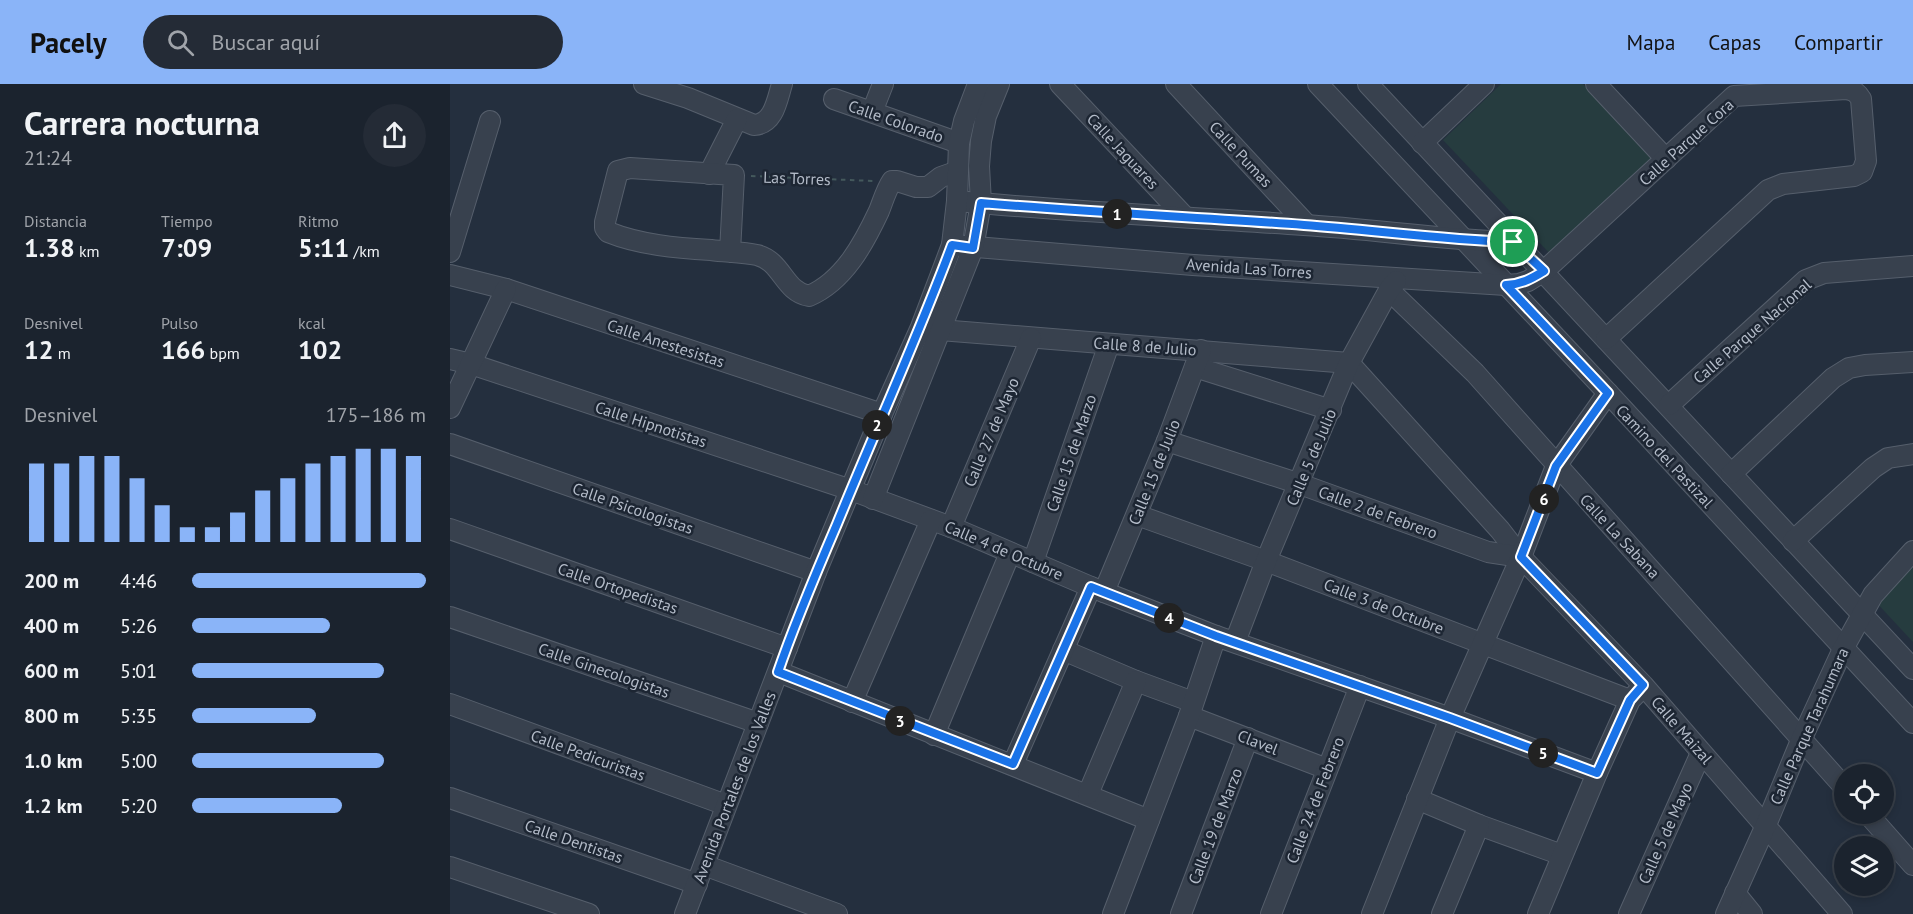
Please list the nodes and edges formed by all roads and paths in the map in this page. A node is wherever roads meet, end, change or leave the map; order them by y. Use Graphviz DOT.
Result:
graph roads {
  1 [pos="644,84"];
  2 [pos="782,84"];
  3 [pos="883,84"];
  4 [pos="978,84"];
  5 [pos="999,84"];
  6 [pos="1060,84"];
  7 [pos="1176,84"];
  8 [pos="1318,84"];
  9 [pos="1368,84"];
  10 [pos="1484,84"];
  11 [pos="1596,84"];
  12 [pos="1728,90"];
  13 [pos="691,91"];
  14 [pos="834,99"];
  15 [pos="872,112"];
  16 [pos="737,119"];
  17 [pos="490,122"];
  18 [pos="959,143"];
  19 [pos="1422,143"];
  20 [pos="1666,159"];
  21 [pos="958,171"];
  22 [pos="709,174"];
  23 [pos="734,175"];
  24 [pos="892,182"];
  25 [pos="957,201"];
  26 [pos="981,203"];
  27 [pos="1185,217"];
  28 [pos="1307,225"];
  29 [pos="1464,239"];
  30 [pos="1513,242"];
  31 [pos="952,245"];
  32 [pos="973,248"];
  33 [pos="450,252"];
  34 [pos="730,252"];
  35 [pos="1913,266"];
  36 [pos="1544,271"];
  37 [pos="450,275"];
  38 [pos="1394,284"];
  39 [pos="1506,285"];
  40 [pos="506,290"];
  41 [pos="940,330"];
  42 [pos="1031,338"];
  43 [pos="1606,339"];
  44 [pos="1109,344"];
  45 [pos="1198,358"];
  46 [pos="450,359"];
  47 [pos="1913,362"];
  48 [pos="1349,363"];
  49 [pos="471,364"];
  50 [pos="1608,393"];
  51 [pos="1669,405"];
  52 [pos="450,408"];
  53 [pos="1331,410"];
  54 [pos="882,414"];
  55 [pos="1167,441"];
  56 [pos="450,444"];
  57 [pos="1913,454"];
  58 [pos="1556,466"];
  59 [pos="1731,474"];
  60 [pos="1300,484"];
  61 [pos="850,490"];
  62 [pos="873,499"];
  63 [pos="1137,515"];
  64 [pos="931,520"];
  65 [pos="951,527"];
  66 [pos="450,529"];
  67 [pos="1793,541"];
  68 [pos="1913,551"];
  69 [pos="1010,553"];
  70 [pos="1521,557"];
  71 [pos="1266,561"];
  72 [pos="1033,562"];
  73 [pos="816,572"];
  74 [pos="1098,590"];
  75 [pos="1862,614"];
  76 [pos="450,617"];
  77 [pos="1216,636"];
  78 [pos="1235,642"];
  79 [pos="1483,644"];
  80 [pos="786,648"];
  81 [pos="1843,649"];
  82 [pos="1064,650"];
  83 [pos="1913,669"];
  84 [pos="778,672"];
  85 [pos="1136,681"];
  86 [pos="1643,685"];
  87 [pos="1360,686"];
  88 [pos="1630,700"];
  89 [pos="852,702"];
  90 [pos="450,704"];
  91 [pos="1191,709"];
  92 [pos="1450,718"];
  93 [pos="758,723"];
  94 [pos="1913,723"];
  95 [pos="934,735"];
  96 [pos="1248,738"];
  97 [pos="1802,738"];
  98 [pos="1701,753"];
  99 [pos="1013,764"];
  100 [pos="1327,769"];
  101 [pos="1597,773"];
  102 [pos="1834,775"];
  103 [pos="1088,794"];
  104 [pos="450,798"];
  105 [pos="1417,799"];
  106 [pos="726,805"];
  107 [pos="1149,820"];
  108 [pos="1877,824"];
  109 [pos="1479,825"];
  110 [pos="1766,825"];
  111 [pos="1562,855"];
  112 [pos="704,865"];
  113 [pos="1913,865"];
  114 [pos="450,867"];
  115 [pos="697,884"];
  116 [pos="1735,893"];
  117 [pos="589,914"];
  118 [pos="685,914"];
  119 [pos="837,914"];
  120 [pos="1113,914"];
  121 [pos="1181,914"];
  122 [pos="1271,914"];
  123 [pos="1372,914"];
  124 [pos="1442,914"];
  125 [pos="1538,914"];
  126 [pos="1629,914"];
  127 [pos="1726,914"];
  128 [pos="1752,914"];
  129 [pos="1842,914"];
  1 -- 13 [label="street"];
  2 -- 16 [label="street"];
  3 -- 15 [label="street"];
  4 -- 18 [label="street, Avenida Portales de los Valles"];
  5 -- 26 [label="street"];
  6 -- 27 [label="street, Calle Jaguares"];
  7 -- 28 [label="street, Calle Pumas"];
  8 -- 29 [label="street, Camino del Pastizal"];
  9 -- 19 [label="street"];
  10 -- 19 [label="street"];
  11 -- 20 [label="street"];
  12 -- 20 [label="street, Calle Parque Cora"];
  12 -- 43 [label="street, Calle Parque Cora"];
  13 -- 16 [label="street"];
  14 -- 15 [label="street, Calle Colorado"];
  15 -- 18 [label="street, Calle Colorado"];
  16 -- 22 [label="street"];
  17 -- 33 [label="street"];
  18 -- 21 [label="street, Avenida Portales de los Valles"];
  19 -- 30 [label="street"];
  20 -- 36 [label="street, Calle Parque Cora"];
  21 -- 24 [label="street"];
  21 -- 25 [label="street, Avenida Portales de los Valles"];
  22 -- 23 [label="street"];
  22 -- 34 [label="street"];
  23 -- 24 [label="path, Las Torres"];
  23 -- 34 [label="street"];
  24 -- 34 [label="street"];
  25 -- 26 [label="street"];
  25 -- 31 [label="street, Avenida Portales de los Valles"];
  26 -- 27 [label="street"];
  26 -- 32 [label="street"];
  27 -- 28 [label="street"];
  28 -- 29 [label="street"];
  29 -- 30 [label="street"];
  29 -- 39 [label="street, Camino del Pastizal"];
  30 -- 36 [label="street"];
  31 -- 32 [label="street, Avenida Las Torres"];
  31 -- 54 [label="street, Avenida Portales de los Valles"];
  32 -- 38 [label="street, Avenida Las Torres"];
  32 -- 41 [label="street"];
  35 -- 51 [label="street, Calle Parque Nacional"];
  36 -- 39 [label="street, Avenida Las Torres"];
  36 -- 43 [label="street"];
  37 -- 40 [label="street, Calle Anestesistas"];
  38 -- 39 [label="street, Avenida Las Torres"];
  38 -- 48 [label="street, Calle 5 de Julio"];
  38 -- 58 [label="street, Calle La Sabana"];
  39 -- 50 [label="street, Camino del Pastizal"];
  40 -- 49 [label="street"];
  40 -- 54 [label="street, Calle Anestesistas"];
  41 -- 42 [label="street, Calle 8 de Julio"];
  41 -- 62 [label="street"];
  42 -- 44 [label="street, Calle 8 de Julio"];
  42 -- 65 [label="street, Calle 27 de Mayo"];
  43 -- 51 [label="street"];
  44 -- 45 [label="street, Calle 8 de Julio"];
  44 -- 72 [label="street, Calle 15 de Marzo"];
  45 -- 48 [label="street, Calle 8 de Julio"];
  45 -- 53 [label="street"];
  45 -- 55 [label="street, Calle 15 de Julio"];
  46 -- 49 [label="street, Calle Hipnotistas"];
  47 -- 59 [label="street"];
  48 -- 53 [label="street, Calle 5 de Julio"];
  48 -- 70 [label="street, Calle Maizal"];
  49 -- 52 [label="street"];
  49 -- 61 [label="street, Calle Hipnotistas"];
  50 -- 58 [label="street"];
  50 -- 81 [label="street, Camino del Pastizal"];
  51 -- 59 [label="street"];
  53 -- 60 [label="street, Calle 5 de Julio"];
  54 -- 61 [label="street, Avenida Portales de los Valles"];
  55 -- 60 [label="street, Calle 2 de Febrero"];
  55 -- 63 [label="street, Calle 15 de Julio"];
  56 -- 73 [label="street, Calle Psicologistas"];
  57 -- 67 [label="street"];
  58 -- 70 [label="street"];
  58 -- 97 [label="street, Calle La Sabana"];
  59 -- 67 [label="street"];
  60 -- 70 [label="street, Calle 2 de Febrero"];
  60 -- 71 [label="street, Calle 5 de Julio"];
  61 -- 62 [label="street, Calle 4 de Octubre"];
  61 -- 73 [label="street, Avenida Portales de los Valles"];
  62 -- 64 [label="street, Calle 4 de Octubre"];
  63 -- 71 [label="street, Calle 3 de Octubre"];
  63 -- 74 [label="street, Calle 15 de Julio"];
  64 -- 65 [label="street, Calle 4 de Octubre"];
  64 -- 89 [label="street"];
  65 -- 69 [label="street, Calle 4 de Octubre"];
  66 -- 80 [label="street, Calle Ortopedistas"];
  67 -- 75 [label="street"];
  68 -- 75 [label="street, Calle Parque Tarahumara"];
  69 -- 72 [label="street, Calle 4 de Octubre"];
  69 -- 95 [label="street"];
  70 -- 79 [label="street"];
  70 -- 86 [label="street, Calle Maizal"];
  71 -- 78 [label="street, Calle 5 de Julio"];
  71 -- 79 [label="street, Calle 3 de Octubre"];
  72 -- 74 [label="street, Calle 4 de Octubre"];
  73 -- 80 [label="street, Avenida Portales de los Valles"];
  74 -- 77 [label="street, Calle 4 de Octubre"];
  74 -- 82 [label="street, Calle 15 de Julio"];
  75 -- 81 [label="street, Calle Parque Tarahumara"];
  75 -- 83 [label="street"];
  76 -- 93 [label="street, Calle Ginecologistas"];
  77 -- 78 [label="street, Calle 4 de Octubre"];
  77 -- 91 [label="street"];
  78 -- 87 [label="street, Calle 4 de Octubre"];
  79 -- 88 [label="street, Calle 3 de Octubre"];
  79 -- 92 [label="street"];
  80 -- 84 [label="street, Avenida Portales de los Valles"];
  81 -- 94 [label="street, Camino del Pastizal"];
  81 -- 97 [label="street, Calle Parque Tarahumara"];
  82 -- 85 [label="street, Clavel"];
  82 -- 99 [label="street, Calle 15 de Julio"];
  84 -- 89 [label="street"];
  84 -- 93 [label="street, Avenida Portales de los Valles"];
  85 -- 91 [label="street, Clavel"];
  85 -- 103 [label="street"];
  86 -- 88 [label="street"];
  86 -- 98 [label="street, Calle Maizal"];
  87 -- 92 [label="street, Calle 4 de Octubre"];
  87 -- 100 [label="street, Calle 24 de Febrero"];
  88 -- 101 [label="street"];
  89 -- 95 [label="street"];
  90 -- 106 [label="street, Calle Pedicuristas"];
  91 -- 96 [label="street, Clavel"];
  91 -- 107 [label="street"];
  92 -- 101 [label="street, Calle 4 de Octubre"];
  92 -- 105 [label="street"];
  93 -- 106 [label="street, Avenida Portales de los Valles"];
  95 -- 99 [label="street"];
  96 -- 100 [label="street, Clavel"];
  96 -- 121 [label="street, Calle 19 de Marzo"];
  97 -- 102 [label="street, Calle La Sabana"];
  97 -- 110 [label="street, Calle Parque Tarahumara"];
  98 -- 110 [label="street, Calle Maizal"];
  98 -- 126 [label="street, Calle 5 de Mayo"];
  99 -- 103 [label="street"];
  100 -- 122 [label="street, Calle 24 de Febrero"];
  101 -- 111 [label="street"];
  103 -- 107 [label="street"];
  104 -- 115 [label="street, Calle Dentistas"];
  105 -- 109 [label="street"];
  105 -- 123 [label="street"];
  106 -- 112 [label="street, Avenida Portales de los Valles"];
  107 -- 120 [label="street"];
  108 -- 113 [label="street"];
  109 -- 111 [label="street"];
  109 -- 124 [label="street"];
  110 -- 116 [label="street, Calle Parque Tarahumara"];
  110 -- 129 [label="street, Calle Maizal"];
  111 -- 125 [label="street"];
  112 -- 115 [label="street, Avenida Portales de los Valles"];
  112 -- 119 [label="street"];
  114 -- 117 [label="street"];
  115 -- 118 [label="street, Avenida Portales de los Valles"];
  116 -- 127 [label="street, Calle Parque Tarahumara"];
  116 -- 128 [label="street"];
}
